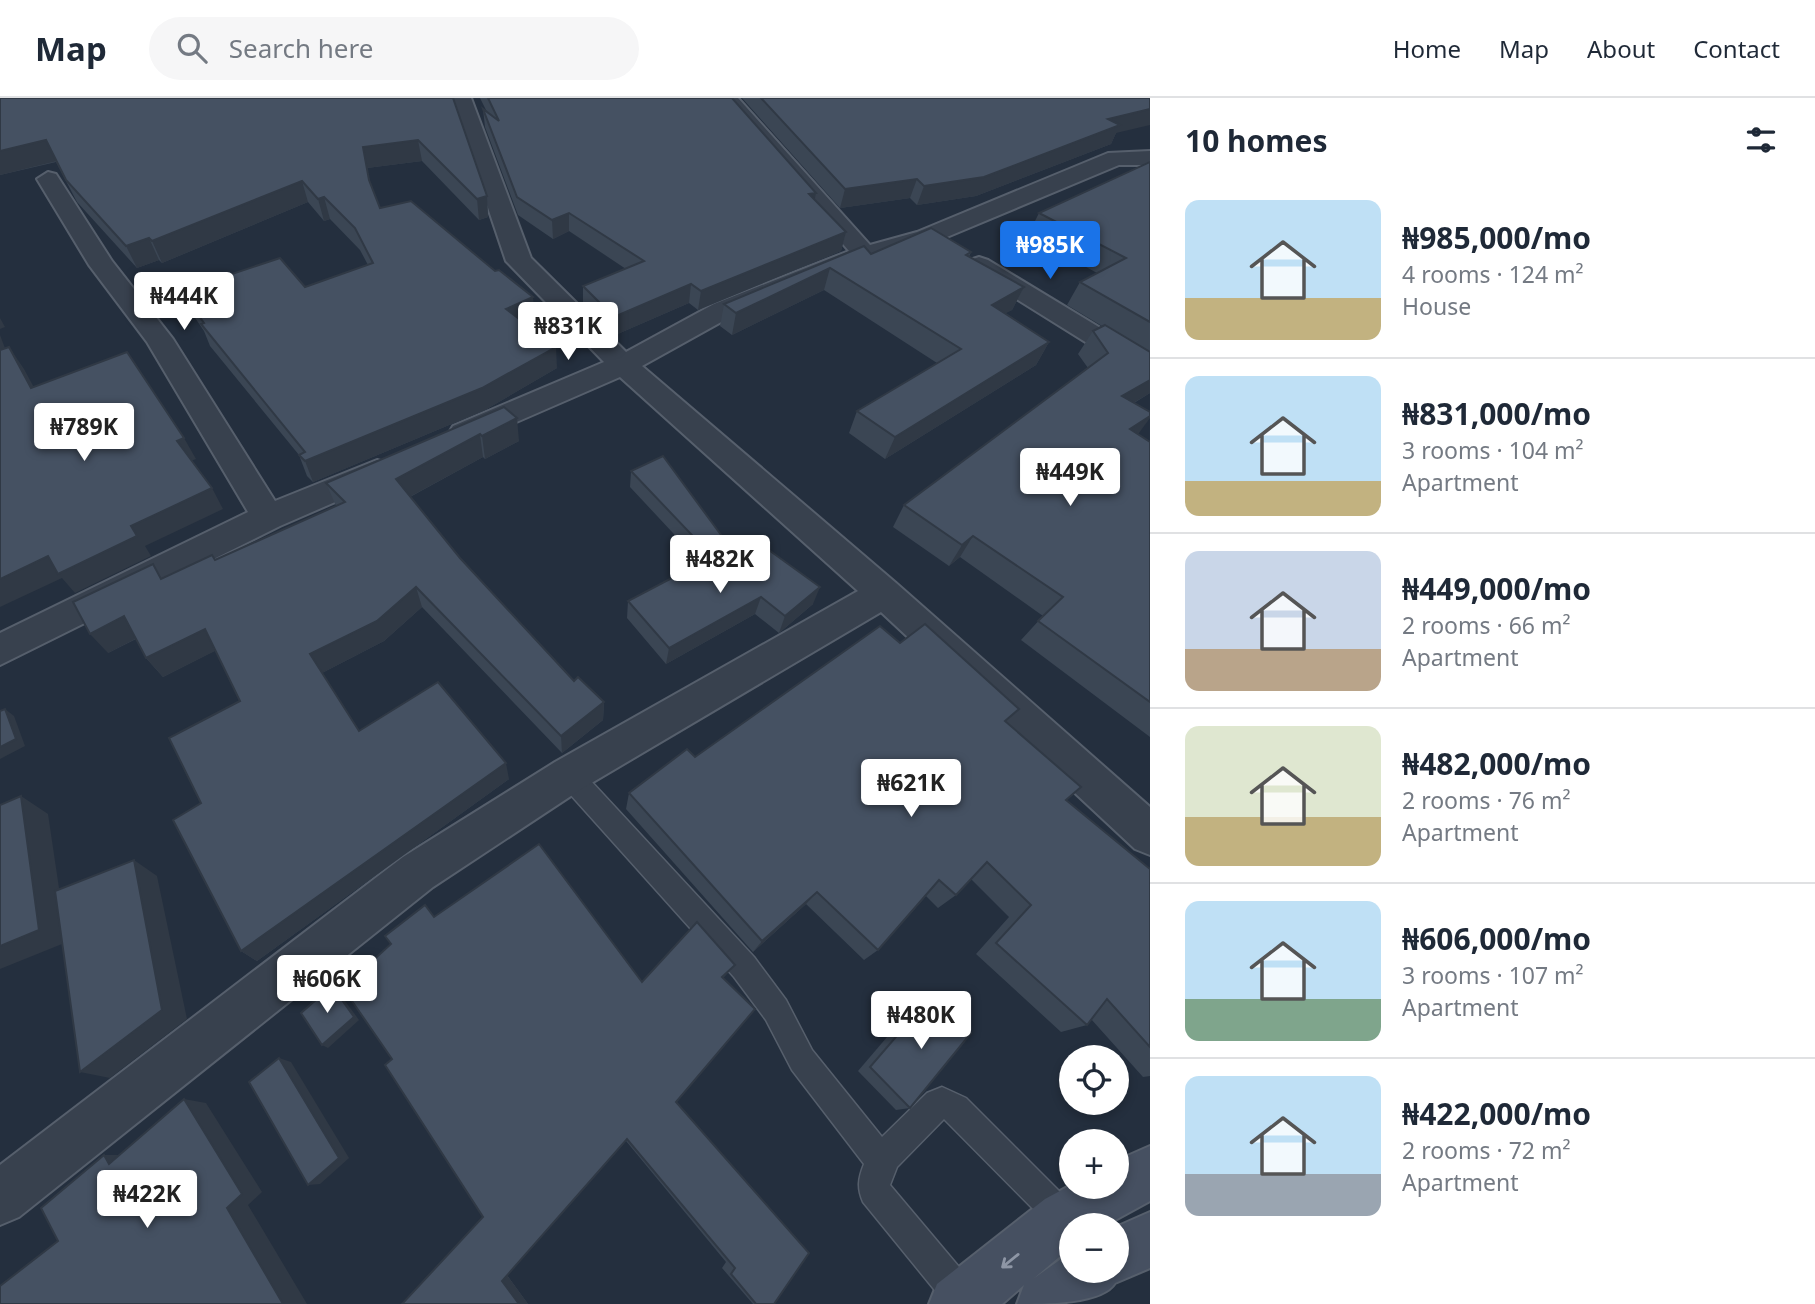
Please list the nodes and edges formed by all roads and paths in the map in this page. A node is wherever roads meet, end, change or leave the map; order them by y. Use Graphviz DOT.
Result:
graph roads {
  1 [pos="460,98"];
  2 [pos="727,98"];
  3 [pos="1150,158"];
  4 [pos="47,179"];
  5 [pos="926,237"];
  6 [pos="864,254"];
  7 [pos="623,365"];
  8 [pos="1150,370"];
  9 [pos="268,517"];
  10 [pos="884,593"];
  11 [pos="0,650"];
  12 [pos="569,775"];
  13 [pos="1150,835"];
  14 [pos="881,1161"];
  15 [pos="1150,1172"];
  16 [pos="0,1198"];
  17 [pos="1059,1213"];
  18 [pos="1073,1213"];
  19 [pos="1059,1222"];
  20 [pos="1150,1239"];
  21 [pos="1129,1250"];
  22 [pos="1075,1283"];
  23 [pos="960,1301"];
  24 [pos="1045,1304"];
  1 -- 7 [label="street"];
  2 -- 6 [label="street"];
  3 -- 5 [label="street"];
  4 -- 9 [label="street"];
  5 -- 6 [label="street"];
  5 -- 8 [label="street"];
  6 -- 7 [label="street"];
  7 -- 9 [label="street"];
  7 -- 10 [label="street"];
  9 -- 11 [label="street"];
  10 -- 12 [label="street"];
  10 -- 13 [label="street"];
  12 -- 14 [label="lane"];
  12 -- 16 [label="street"];
  14 -- 17 [label="lane"];
  14 -- 23 [label="lane"];
  15 -- 18 [label="street"];
  19 -- 23 [label="street, one-way"];
  20 -- 21 [label="street"];
  22 -- 24 [label="street"];
}
